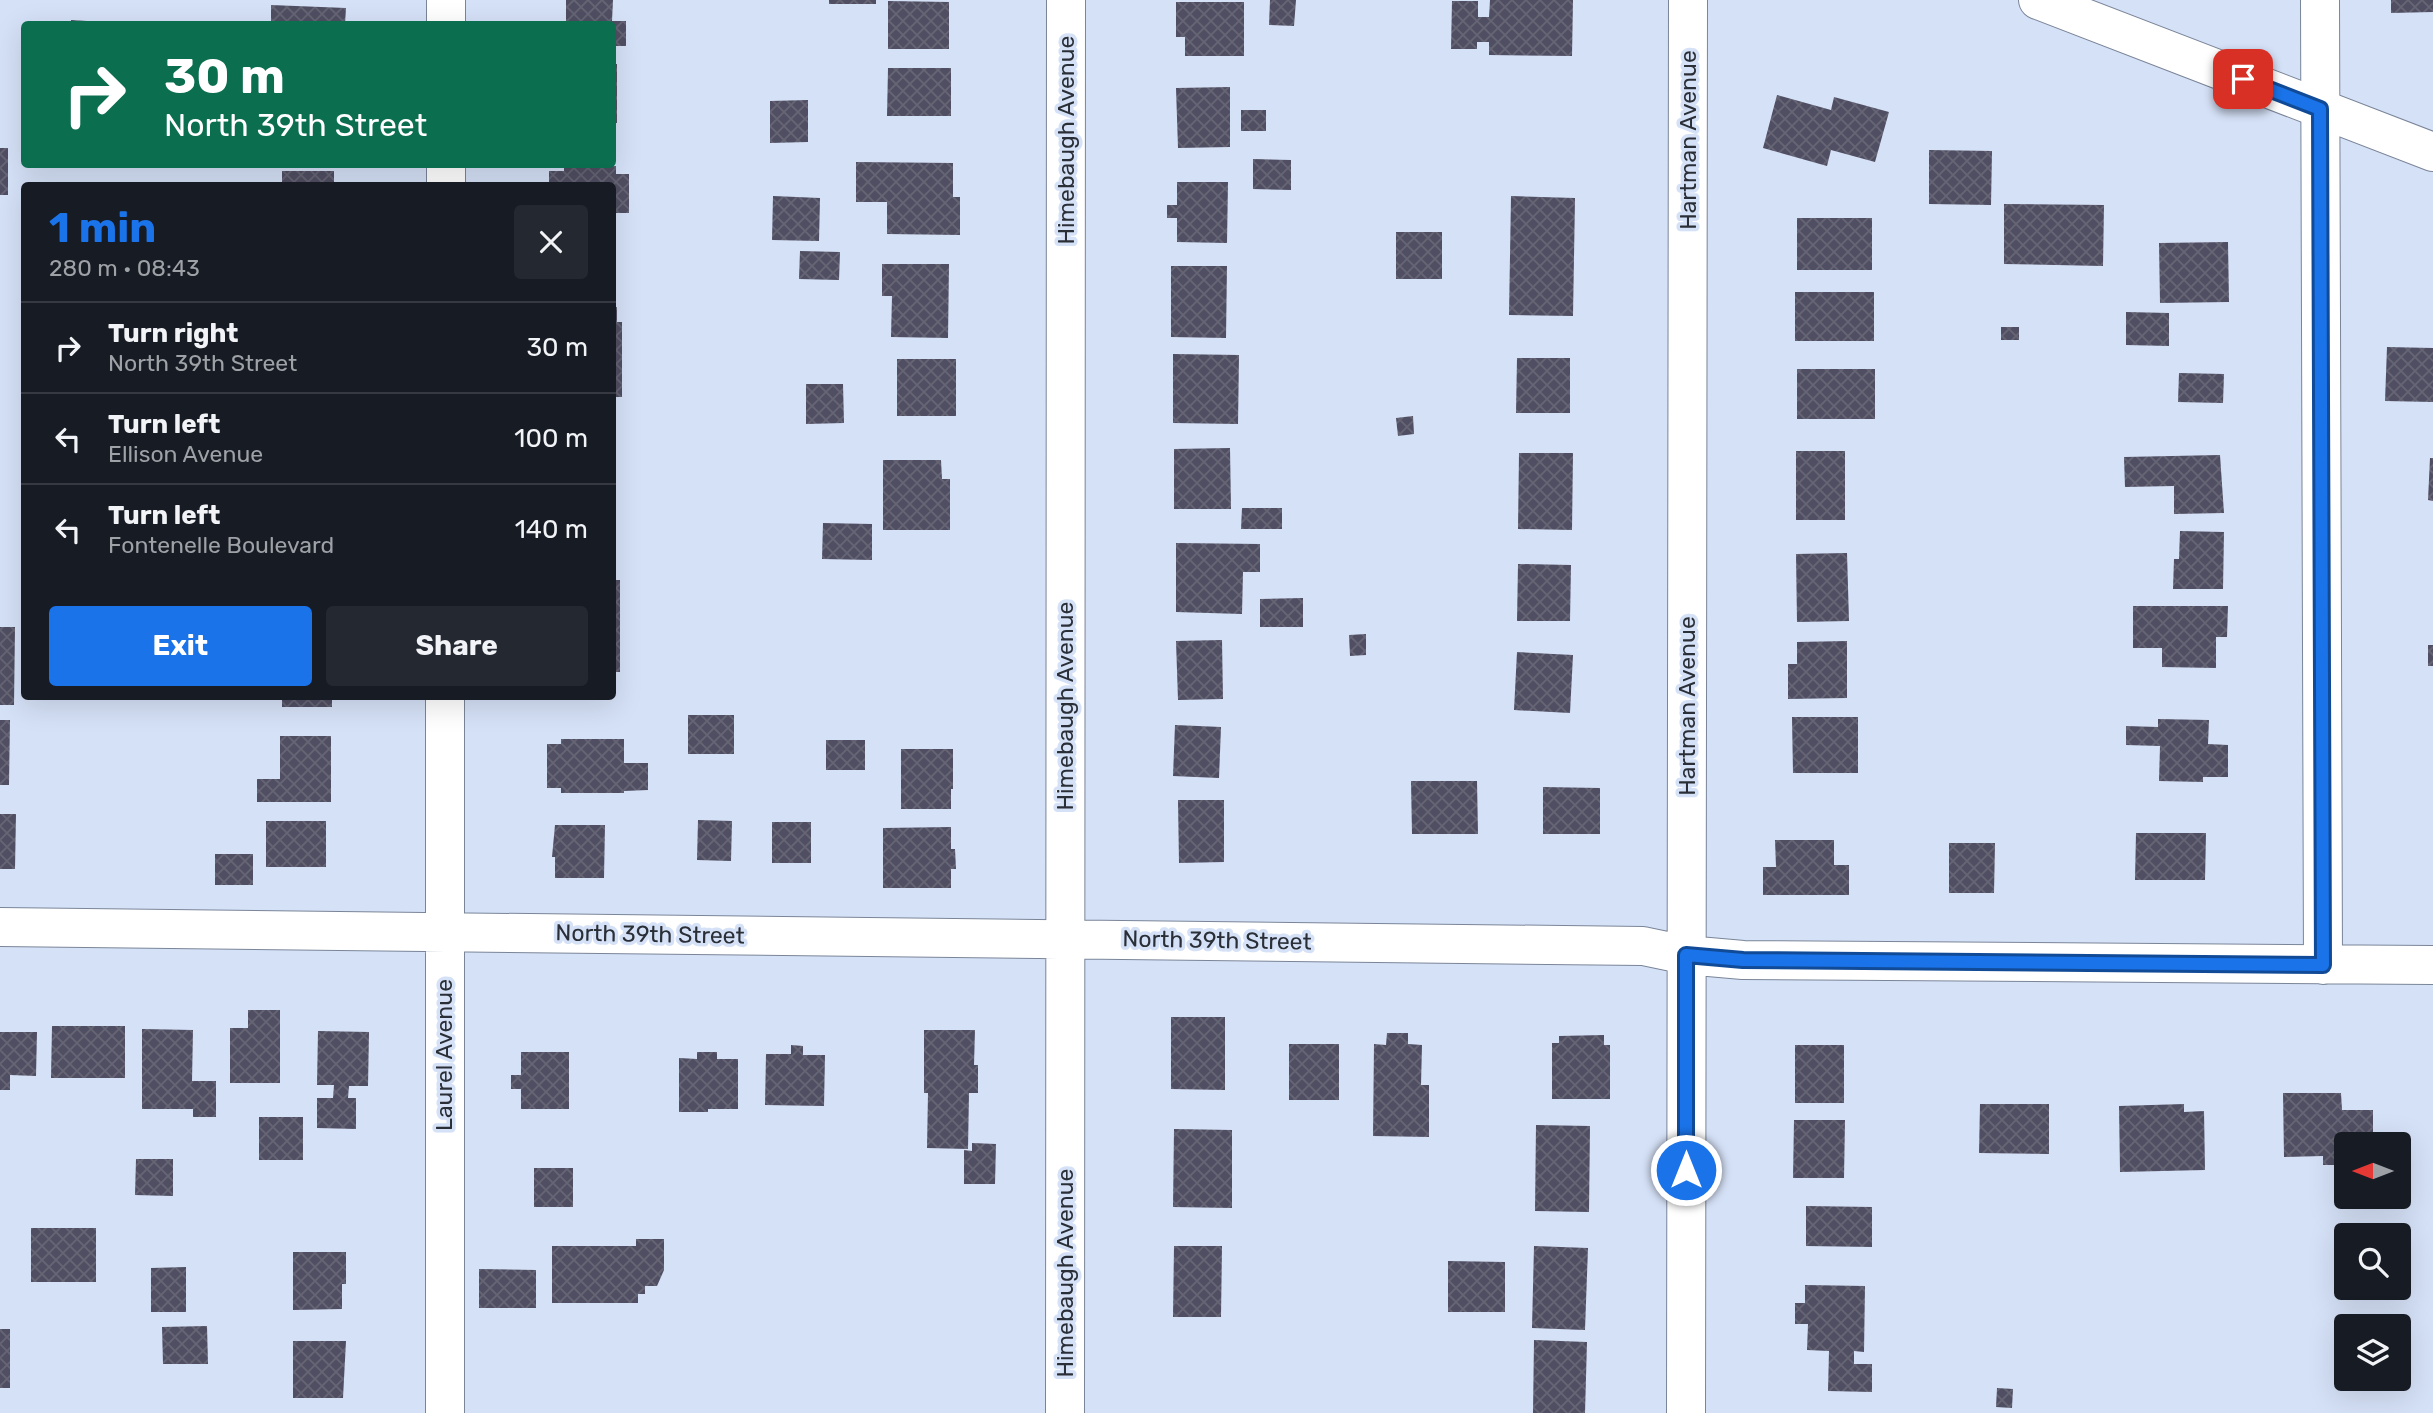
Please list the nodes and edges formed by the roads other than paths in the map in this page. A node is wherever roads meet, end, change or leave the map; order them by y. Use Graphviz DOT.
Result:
graph roads {
  1 [pos="446,0"];
  2 [pos="1066,0"];
  3 [pos="1688,0"];
  4 [pos="2038,0"];
  5 [pos="2320,0"];
  6 [pos="446,21"];
  7 [pos="2320,109"];
  8 [pos="2433,152"];
  9 [pos="445,700"];
  10 [pos="0,927"];
  11 [pos="444,932"];
  12 [pos="1065,939"];
  13 [pos="1686,955"];
  14 [pos="2323,965"];
  15 [pos="2433,965"];
  16 [pos="445,1413"];
  17 [pos="1066,1413"];
  18 [pos="1686,1413"];
  1 -- 6 [label="street"];
  2 -- 12 [label="street, Himebaugh Avenue"];
  3 -- 13 [label="street, Hartman Avenue"];
  4 -- 7 [label="street"];
  5 -- 7 [label="street"];
  7 -- 8 [label="street"];
  7 -- 14 [label="street"];
  9 -- 11 [label="street, Laurel Avenue"];
  10 -- 11 [label="street, North 39th Street"];
  11 -- 12 [label="street, North 39th Street"];
  11 -- 16 [label="street, Laurel Avenue"];
  12 -- 13 [label="street, North 39th Street"];
  12 -- 17 [label="street, Himebaugh Avenue"];
  13 -- 14 [label="street, North 39th Street"];
  13 -- 18 [label="street, Hartman Avenue"];
  14 -- 15 [label="street, North 39th Street"];
}
